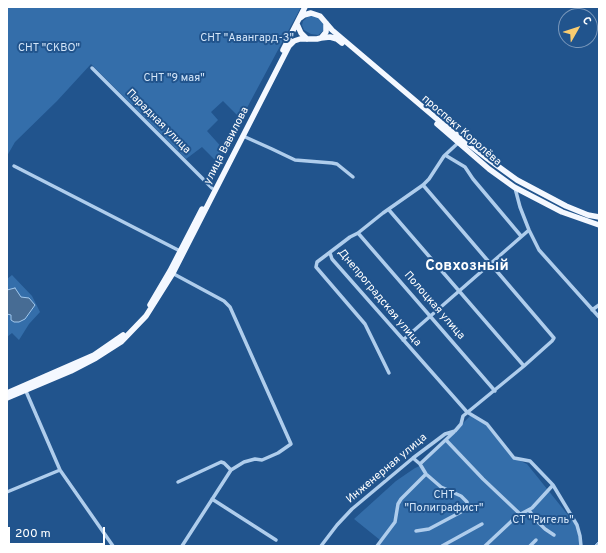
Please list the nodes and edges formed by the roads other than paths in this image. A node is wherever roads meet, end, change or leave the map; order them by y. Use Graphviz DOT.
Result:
graph roads {
  1 [pos="305,7"];
  2 [pos="312,7"];
  3 [pos="316,14"];
  4 [pos="298,22"];
  5 [pos="326,23"];
  6 [pos="307,38"];
  7 [pos="321,38"];
  8 [pos="92,68"];
  9 [pos="243,136"];
  10 [pos="458,143"];
  11 [pos="445,155"];
  12 [pos="14,166"];
  13 [pos="353,177"];
  14 [pos="423,185"];
  15 [pos="514,187"];
  16 [pos="212,188"];
  17 [pos="389,210"];
  18 [pos="599,217"];
  19 [pos="599,225"];
  20 [pos="529,230"];
  21 [pos="358,233"];
  22 [pos="521,236"];
  23 [pos="180,251"];
  24 [pos="330,253"];
  25 [pos="490,264"];
  26 [pos="171,272"];
  27 [pos="459,291"];
  28 [pos="599,305"];
  29 [pos="592,310"];
  30 [pos="430,316"];
  31 [pos="599,318"];
  32 [pos="402,340"];
  33 [pos="524,366"];
  34 [pos="389,373"];
  35 [pos="25,388"];
  36 [pos="495,391"];
  37 [pos="7,393"];
  38 [pos="7,398"];
  39 [pos="468,412"];
  40 [pos="455,431"];
  41 [pos="446,440"];
  42 [pos="413,458"];
  43 [pos="420,464"];
  44 [pos="60,470"];
  45 [pos="231,470"];
  46 [pos="426,474"];
  47 [pos="178,482"];
  48 [pos="554,486"];
  49 [pos="7,492"];
  50 [pos="212,499"];
  51 [pos="529,510"];
  52 [pos="520,514"];
  53 [pos="482,524"];
  54 [pos="416,530"];
  55 [pos="554,535"];
  56 [pos="276,540"];
  57 [pos="536,540"];
  58 [pos="112,546"];
  59 [pos="182,546"];
  60 [pos="321,546"];
  61 [pos="377,546"];
  62 [pos="444,546"];
  63 [pos="485,546"];
  64 [pos="530,546"];
  65 [pos="581,546"];
  1 -- 4 [label="main road, улица Вавилова"];
  2 -- 3 [label="main road"];
  3 -- 4 [label="main road"];
  3 -- 5 [label="main road"];
  4 -- 6 [label="main road"];
  4 -- 16 [label="main road, улица Вавилова"];
  5 -- 7 [label="main road"];
  5 -- 18 [label="main road, проспект Королёва"];
  6 -- 7 [label="main road, улица Вавилова"];
  6 -- 9 [label="main road, улица Вавилова"];
  7 -- 10 [label="main road, проспект Королёва"];
  8 -- 16 [label="street, Парадная улица"];
  9 -- 13 [label="street"];
  9 -- 26 [label="main road, улица Вавилова"];
  10 -- 11 [label="street"];
  10 -- 15 [label="main road, проспект Королёва"];
  11 -- 14 [label="street"];
  11 -- 22 [label="street"];
  12 -- 23 [label="street"];
  14 -- 17 [label="street"];
  14 -- 25 [label="street"];
  15 -- 19 [label="main road, проспект Королёва"];
  15 -- 20 [label="street"];
  16 -- 23 [label="main road, улица Вавилова"];
  17 -- 21 [label="street"];
  17 -- 27 [label="street"];
  20 -- 22 [label="street"];
  20 -- 29 [label="street"];
  21 -- 24 [label="street"];
  21 -- 30 [label="street, Полоцкая улица"];
  22 -- 25 [label="street"];
  23 -- 26 [label="main road, улица Вавилова"];
  24 -- 32 [label="street, Днепроградская улица"];
  24 -- 34 [label="street, Днепроградская улица"];
  25 -- 27 [label="street"];
  25 -- 33 [label="street"];
  26 -- 35 [label="main road, улица Вавилова"];
  26 -- 45 [label="street"];
  27 -- 30 [label="street"];
  27 -- 33 [label="street"];
  28 -- 29 [label="street"];
  29 -- 31 [label="street"];
  30 -- 32 [label="street"];
  30 -- 36 [label="street, Полоцкая улица"];
  32 -- 39 [label="street, Днепроградская улица"];
  33 -- 36 [label="street"];
  35 -- 37 [label="main road, улица Вавилова"];
  35 -- 38 [label="main road, улица Вавилова"];
  35 -- 44 [label="street"];
  36 -- 39 [label="street"];
  39 -- 40 [label="street"];
  39 -- 48 [label="street, Днепроградская улица"];
  40 -- 41 [label="street"];
  40 -- 42 [label="street, Инженерная улица"];
  41 -- 43 [label="street"];
  41 -- 52 [label="street"];
  42 -- 43 [label="street"];
  42 -- 60 [label="street, Инженерная улица"];
  43 -- 46 [label="street"];
  44 -- 49 [label="street"];
  44 -- 58 [label="street"];
  45 -- 47 [label="street"];
  45 -- 50 [label="street"];
  46 -- 54 [label="street"];
  46 -- 61 [label="street"];
  48 -- 51 [label="street"];
  48 -- 65 [label="street, Днепроградская улица"];
  50 -- 56 [label="street"];
  50 -- 59 [label="street"];
  51 -- 52 [label="street"];
  51 -- 55 [label="street"];
  52 -- 63 [label="street"];
  53 -- 62 [label="street"];
  57 -- 64 [label="street"];
}
